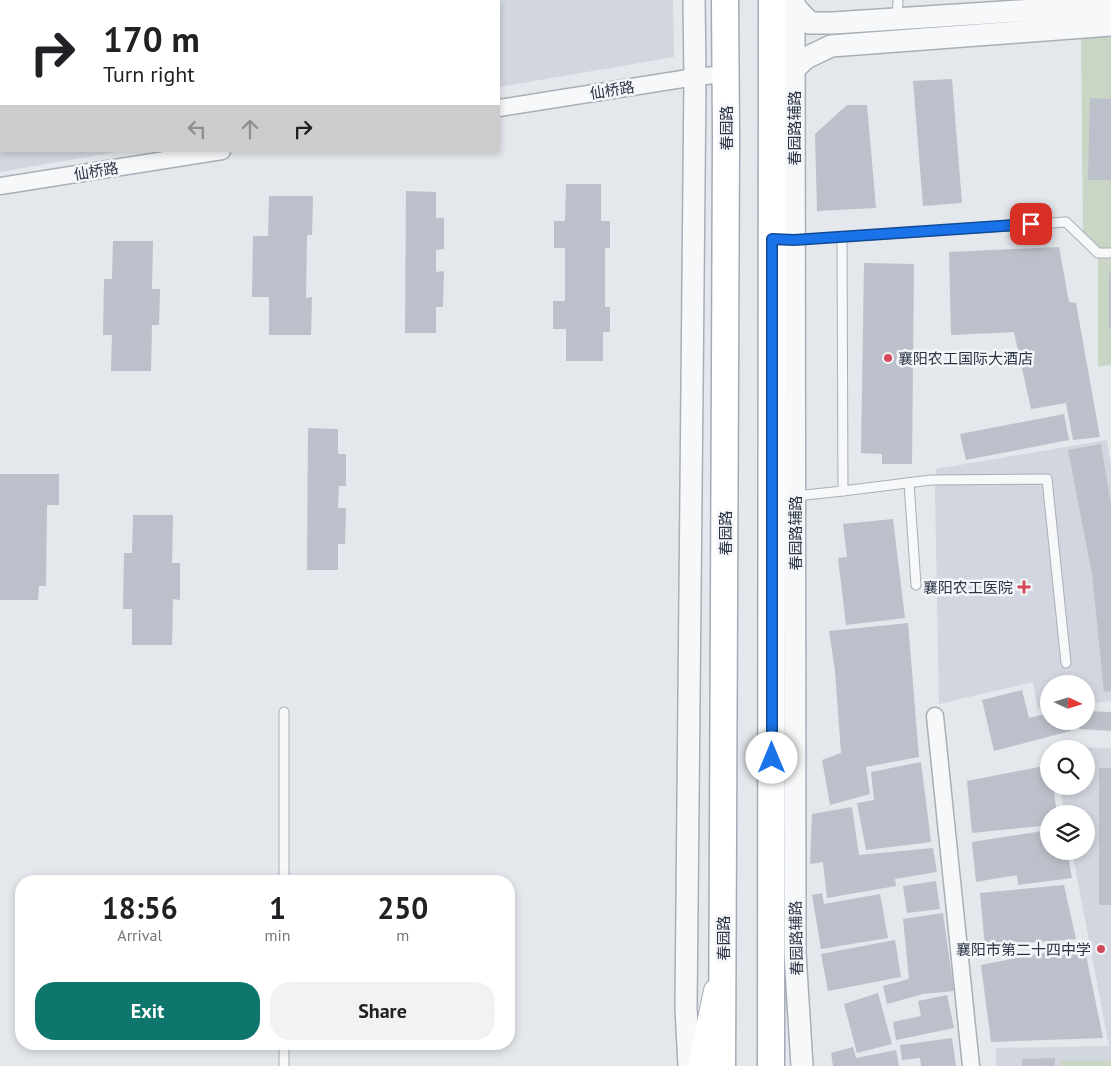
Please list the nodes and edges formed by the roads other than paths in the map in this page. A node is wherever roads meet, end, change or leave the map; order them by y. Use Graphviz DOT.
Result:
graph roads {
  1 [pos="694,0"];
  2 [pos="725,0"];
  3 [pos="787,2"];
  4 [pos="1111,5"];
  5 [pos="897,10"];
  6 [pos="1111,25"];
  7 [pos="794,69"];
  8 [pos="726,74"];
  9 [pos="696,77"];
  10 [pos="500,108"];
  11 [pos="216,152"];
  12 [pos="0,186"];
  13 [pos="842,236"];
  14 [pos="783,240"];
  15 [pos="1111,253"];
  16 [pos="692,374"];
  17 [pos="725,376"];
  18 [pos="909,483"];
  19 [pos="843,491"];
  20 [pos="795,496"];
  21 [pos="916,585"];
  22 [pos="1066,663"];
  23 [pos="284,712"];
  24 [pos="936,716"];
  25 [pos="772,798"];
  26 [pos="284,875"];
  27 [pos="795,882"];
  28 [pos="723,963"];
  29 [pos="284,1050"];
  30 [pos="284,1066"];
  31 [pos="689,1066"];
  32 [pos="700,1066"];
  33 [pos="722,1066"];
  34 [pos="771,1066"];
  35 [pos="802,1066"];
  36 [pos="971,1066"];
  1 -- 9 [label="street"];
  2 -- 8 [label="main road, 春园路"];
  3 -- 5 [label="street"];
  3 -- 7 [label="street, 春园路辅路"];
  3 -- 14 [label="main road"];
  4 -- 5 [label="street"];
  6 -- 7 [label="street"];
  7 -- 14 [label="street, 春园路辅路"];
  8 -- 9 [label="street, 仙桥路"];
  8 -- 17 [label="main road, 春园路"];
  9 -- 10 [label="street, 仙桥路"];
  9 -- 16 [label="street"];
  11 -- 12 [label="street, 仙桥路"];
  13 -- 14 [label="lane"];
  13 -- 15 [label="lane"];
  13 -- 19 [label="lane"];
  14 -- 20 [label="street, 春园路辅路"];
  14 -- 25 [label="main road"];
  16 -- 17 [label="street"];
  16 -- 31 [label="street"];
  17 -- 28 [label="main road, 春园路"];
  18 -- 19 [label="lane"];
  18 -- 21 [label="lane"];
  18 -- 22 [label="lane"];
  19 -- 20 [label="lane"];
  20 -- 27 [label="street, 春园路辅路"];
  23 -- 26 [label="lane"];
  24 -- 36 [label="street"];
  25 -- 27 [label="street"];
  25 -- 34 [label="main road"];
  27 -- 35 [label="street, 春园路辅路"];
  28 -- 32 [label="main road"];
  28 -- 33 [label="main road, 春园路"];
  29 -- 30 [label="lane"];
}
